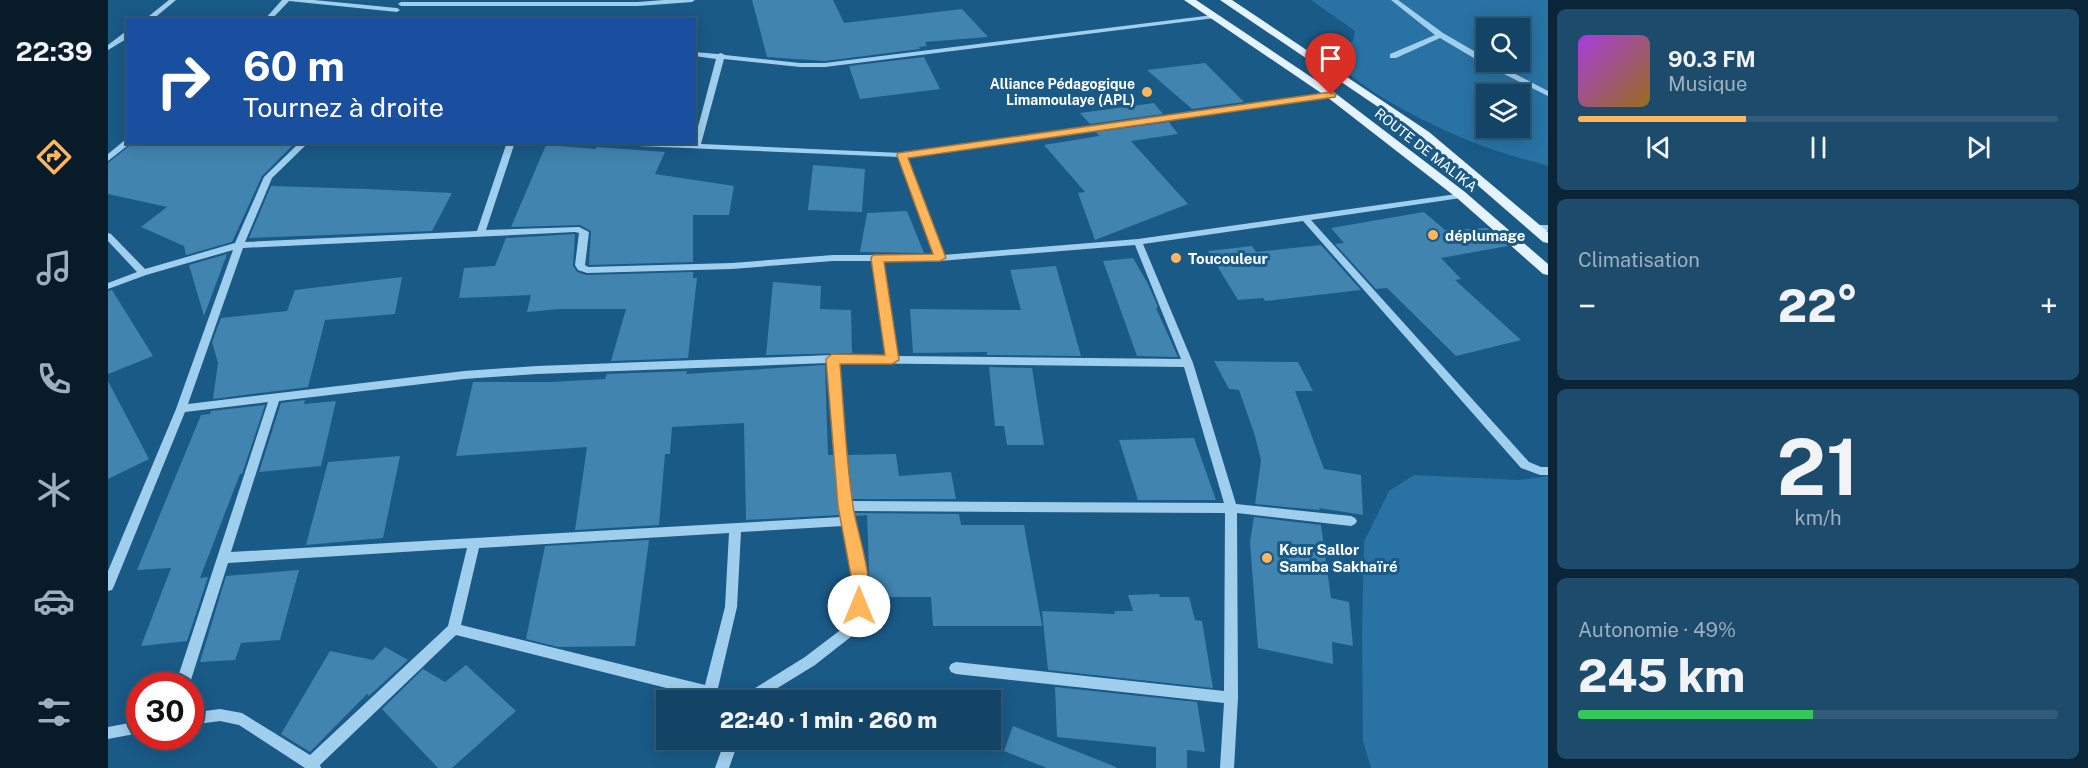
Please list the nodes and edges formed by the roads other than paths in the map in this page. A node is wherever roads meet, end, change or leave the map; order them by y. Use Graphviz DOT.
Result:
graph roads {
  1 [pos="173,0"];
  2 [pos="286,0"];
  3 [pos="292,0"];
  4 [pos="692,0"];
  5 [pos="1189,0"];
  6 [pos="1225,0"];
  7 [pos="1394,0"];
  8 [pos="533,3"];
  9 [pos="400,5"];
  10 [pos="1213,17"];
  11 [pos="150,18"];
  12 [pos="269,18"];
  13 [pos="392,18"];
  14 [pos="126,35"];
  15 [pos="1440,35"];
  16 [pos="108,48"];
  17 [pos="696,54"];
  18 [pos="1476,55"];
  19 [pos="721,56"];
  20 [pos="1393,56"];
  21 [pos="1507,72"];
  22 [pos="1548,94"];
  23 [pos="1331,95"];
  24 [pos="126,144"];
  25 [pos="302,144"];
  26 [pos="510,144"];
  27 [pos="632,144"];
  28 [pos="696,147"];
  29 [pos="902,155"];
  30 [pos="108,158"];
  31 [pos="1461,195"];
  32 [pos="1305,218"];
  33 [pos="1534,228"];
  34 [pos="1548,228"];
  35 [pos="481,233"];
  36 [pos="108,236"];
  37 [pos="1548,239"];
  38 [pos="1138,242"];
  39 [pos="239,245"];
  40 [pos="877,258"];
  41 [pos="940,258"];
  42 [pos="1548,271"];
  43 [pos="142,273"];
  44 [pos="108,286"];
  45 [pos="832,359"];
  46 [pos="892,360"];
  47 [pos="1188,363"];
  48 [pos="275,397"];
  49 [pos="181,409"];
  50 [pos="1548,471"];
  51 [pos="845,506"];
  52 [pos="1231,508"];
  53 [pos="849,521"];
  54 [pos="1351,521"];
  55 [pos="735,529"];
  56 [pos="474,543"];
  57 [pos="222,558"];
  58 [pos="108,586"];
  59 [pos="454,629"];
  60 [pos="956,668"];
  61 [pos="186,672"];
  62 [pos="698,690"];
  63 [pos="711,690"];
  64 [pos="763,690"];
  65 [pos="1231,698"];
  66 [pos="204,718"];
  67 [pos="126,730"];
  68 [pos="108,733"];
  69 [pos="728,750"];
  70 [pos="312,766"];
  71 [pos="722,768"];
  72 [pos="1227,768"];
  1 -- 11 [label="street"];
  2 -- 12 [label="street"];
  3 -- 9 [label="street"];
  4 -- 8 [label="street"];
  5 -- 10 [label="main road, ROUTE DE MALIKA"];
  6 -- 33 [label="main road, ROUTE DE MALIKA"];
  7 -- 15 [label="street"];
  8 -- 9 [label="street"];
  9 -- 13 [label="street"];
  10 -- 19 [label="street"];
  10 -- 23 [label="main road, ROUTE DE MALIKA"];
  14 -- 16 [label="street"];
  15 -- 18 [label="street"];
  15 -- 20 [label="street"];
  17 -- 19 [label="street"];
  19 -- 28 [label="street"];
  21 -- 22 [label="street"];
  23 -- 29 [label="street"];
  23 -- 31 [label="main road, ROUTE DE MALIKA"];
  24 -- 30 [label="street"];
  25 -- 39 [label="street"];
  26 -- 35 [label="street"];
  27 -- 28 [label="street"];
  28 -- 29 [label="street"];
  29 -- 41 [label="street"];
  31 -- 32 [label="street"];
  31 -- 42 [label="main road, ROUTE DE MALIKA"];
  32 -- 38 [label="street"];
  32 -- 50 [label="street"];
  33 -- 34 [label="street"];
  33 -- 37 [label="main road, ROUTE DE MALIKA"];
  35 -- 39 [label="street"];
  35 -- 40 [label="street"];
  36 -- 43 [label="street"];
  38 -- 41 [label="street"];
  38 -- 47 [label="street"];
  39 -- 43 [label="street"];
  39 -- 49 [label="street"];
  40 -- 41 [label="street"];
  40 -- 46 [label="street"];
  43 -- 44 [label="street"];
  45 -- 46 [label="street"];
  45 -- 48 [label="street"];
  45 -- 51 [label="street"];
  46 -- 47 [label="street"];
  47 -- 52 [label="street"];
  48 -- 49 [label="street"];
  48 -- 57 [label="street"];
  49 -- 58 [label="street"];
  51 -- 52 [label="street"];
  51 -- 53 [label="street"];
  52 -- 54 [label="street"];
  52 -- 65 [label="street"];
  53 -- 55 [label="street"];
  53 -- 64 [label="street"];
  55 -- 56 [label="street"];
  55 -- 63 [label="street"];
  56 -- 57 [label="street"];
  56 -- 59 [label="street"];
  57 -- 61 [label="street"];
  59 -- 62 [label="street"];
  59 -- 70 [label="street"];
  60 -- 65 [label="street"];
  65 -- 72 [label="street"];
  66 -- 70 [label="street"];
  67 -- 68 [label="street"];
  69 -- 71 [label="street"];
}
